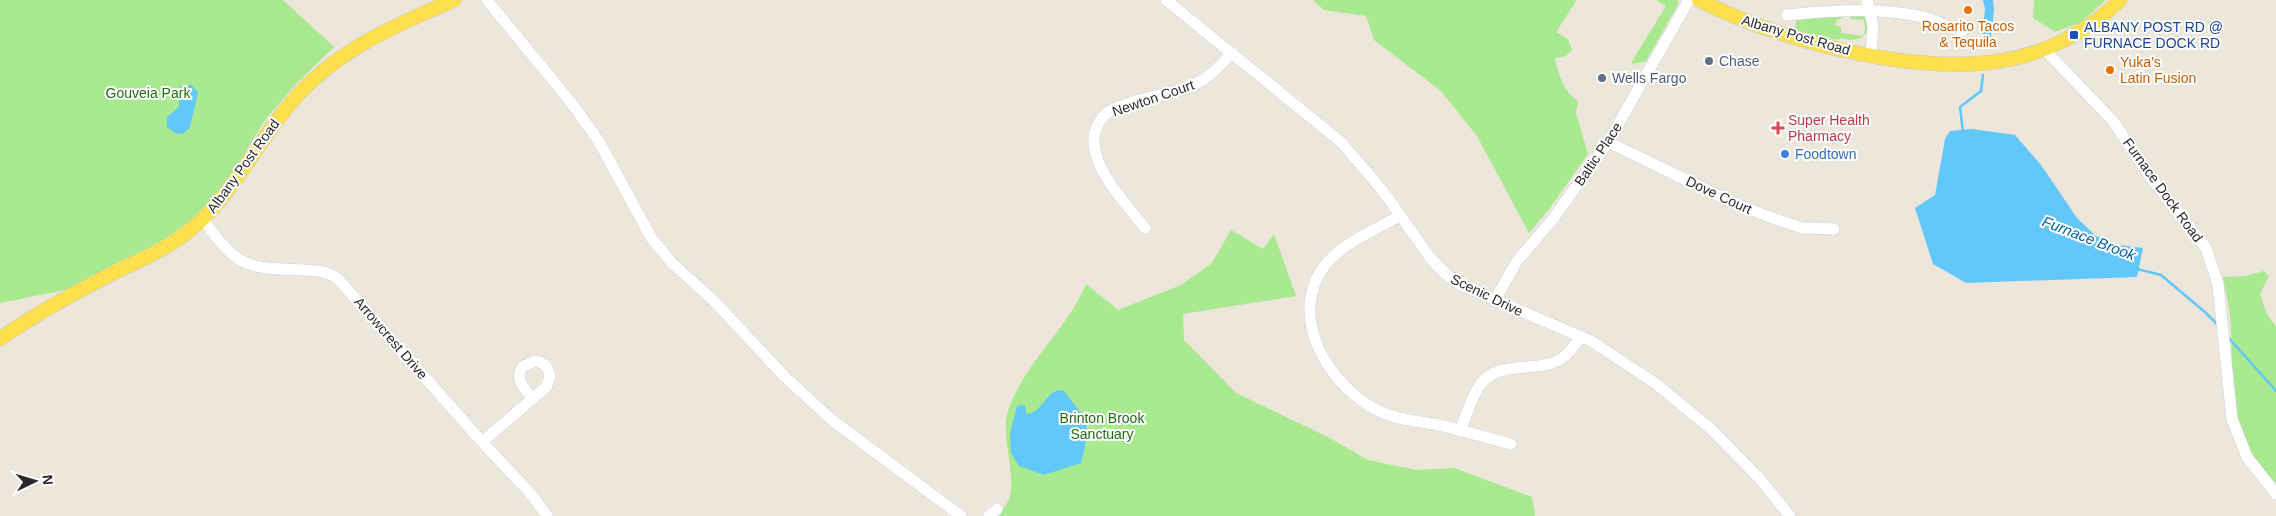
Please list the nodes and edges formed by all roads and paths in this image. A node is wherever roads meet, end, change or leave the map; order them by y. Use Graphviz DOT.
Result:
graph roads {
  1 [pos="454,0"];
  2 [pos="487,0"];
  3 [pos="1166,0"];
  4 [pos="1690,0"];
  5 [pos="1699,0"];
  6 [pos="2120,0"];
  7 [pos="1868,5"];
  8 [pos="1787,15"];
  9 [pos="1962,31"];
  10 [pos="2044,49"];
  11 [pos="1232,53"];
  12 [pos="1871,55"];
  13 [pos="1608,142"];
  14 [pos="1398,216"];
  15 [pos="203,219"];
  16 [pos="1145,228"];
  17 [pos="1834,229"];
  18 [pos="1495,300"];
  19 [pos="1580,338"];
  20 [pos="0,339"];
  21 [pos="533,398"];
  22 [pos="1460,431"];
  23 [pos="482,442"];
  24 [pos="1511,444"];
  25 [pos="2276,494"];
  26 [pos="547,516"];
  27 [pos="961,516"];
  28 [pos="1790,516"];
  1 -- 15 [label="main road, Albany Post Road"];
  2 -- 27 [label="street"];
  3 -- 11 [label="street, Scenic Drive"];
  4 -- 13 [label="street, Baltic Place"];
  5 -- 12 [label="main road, Albany Post Road"];
  6 -- 10 [label="main road, Albany Post Road"];
  7 -- 8 [label="street"];
  7 -- 9 [label="street"];
  7 -- 12 [label="street"];
  10 -- 12 [label="main road, Albany Post Road"];
  10 -- 25 [label="street, Furnace Dock Road"];
  11 -- 14 [label="street, Scenic Drive"];
  11 -- 16 [label="street, Newton Court"];
  13 -- 17 [label="street, Dove Court"];
  13 -- 18 [label="street, Baltic Place"];
  14 -- 18 [label="street, Scenic Drive"];
  14 -- 22 [label="street"];
  15 -- 20 [label="main road, Albany Post Road"];
  15 -- 23 [label="street, Arrowcrest Drive"];
  18 -- 19 [label="street, Scenic Drive"];
  19 -- 22 [label="street"];
  19 -- 28 [label="street, Scenic Drive"];
  21 -- 23 [label="street"];
  22 -- 24 [label="street"];
  23 -- 26 [label="street, Arrowcrest Drive"];
}
